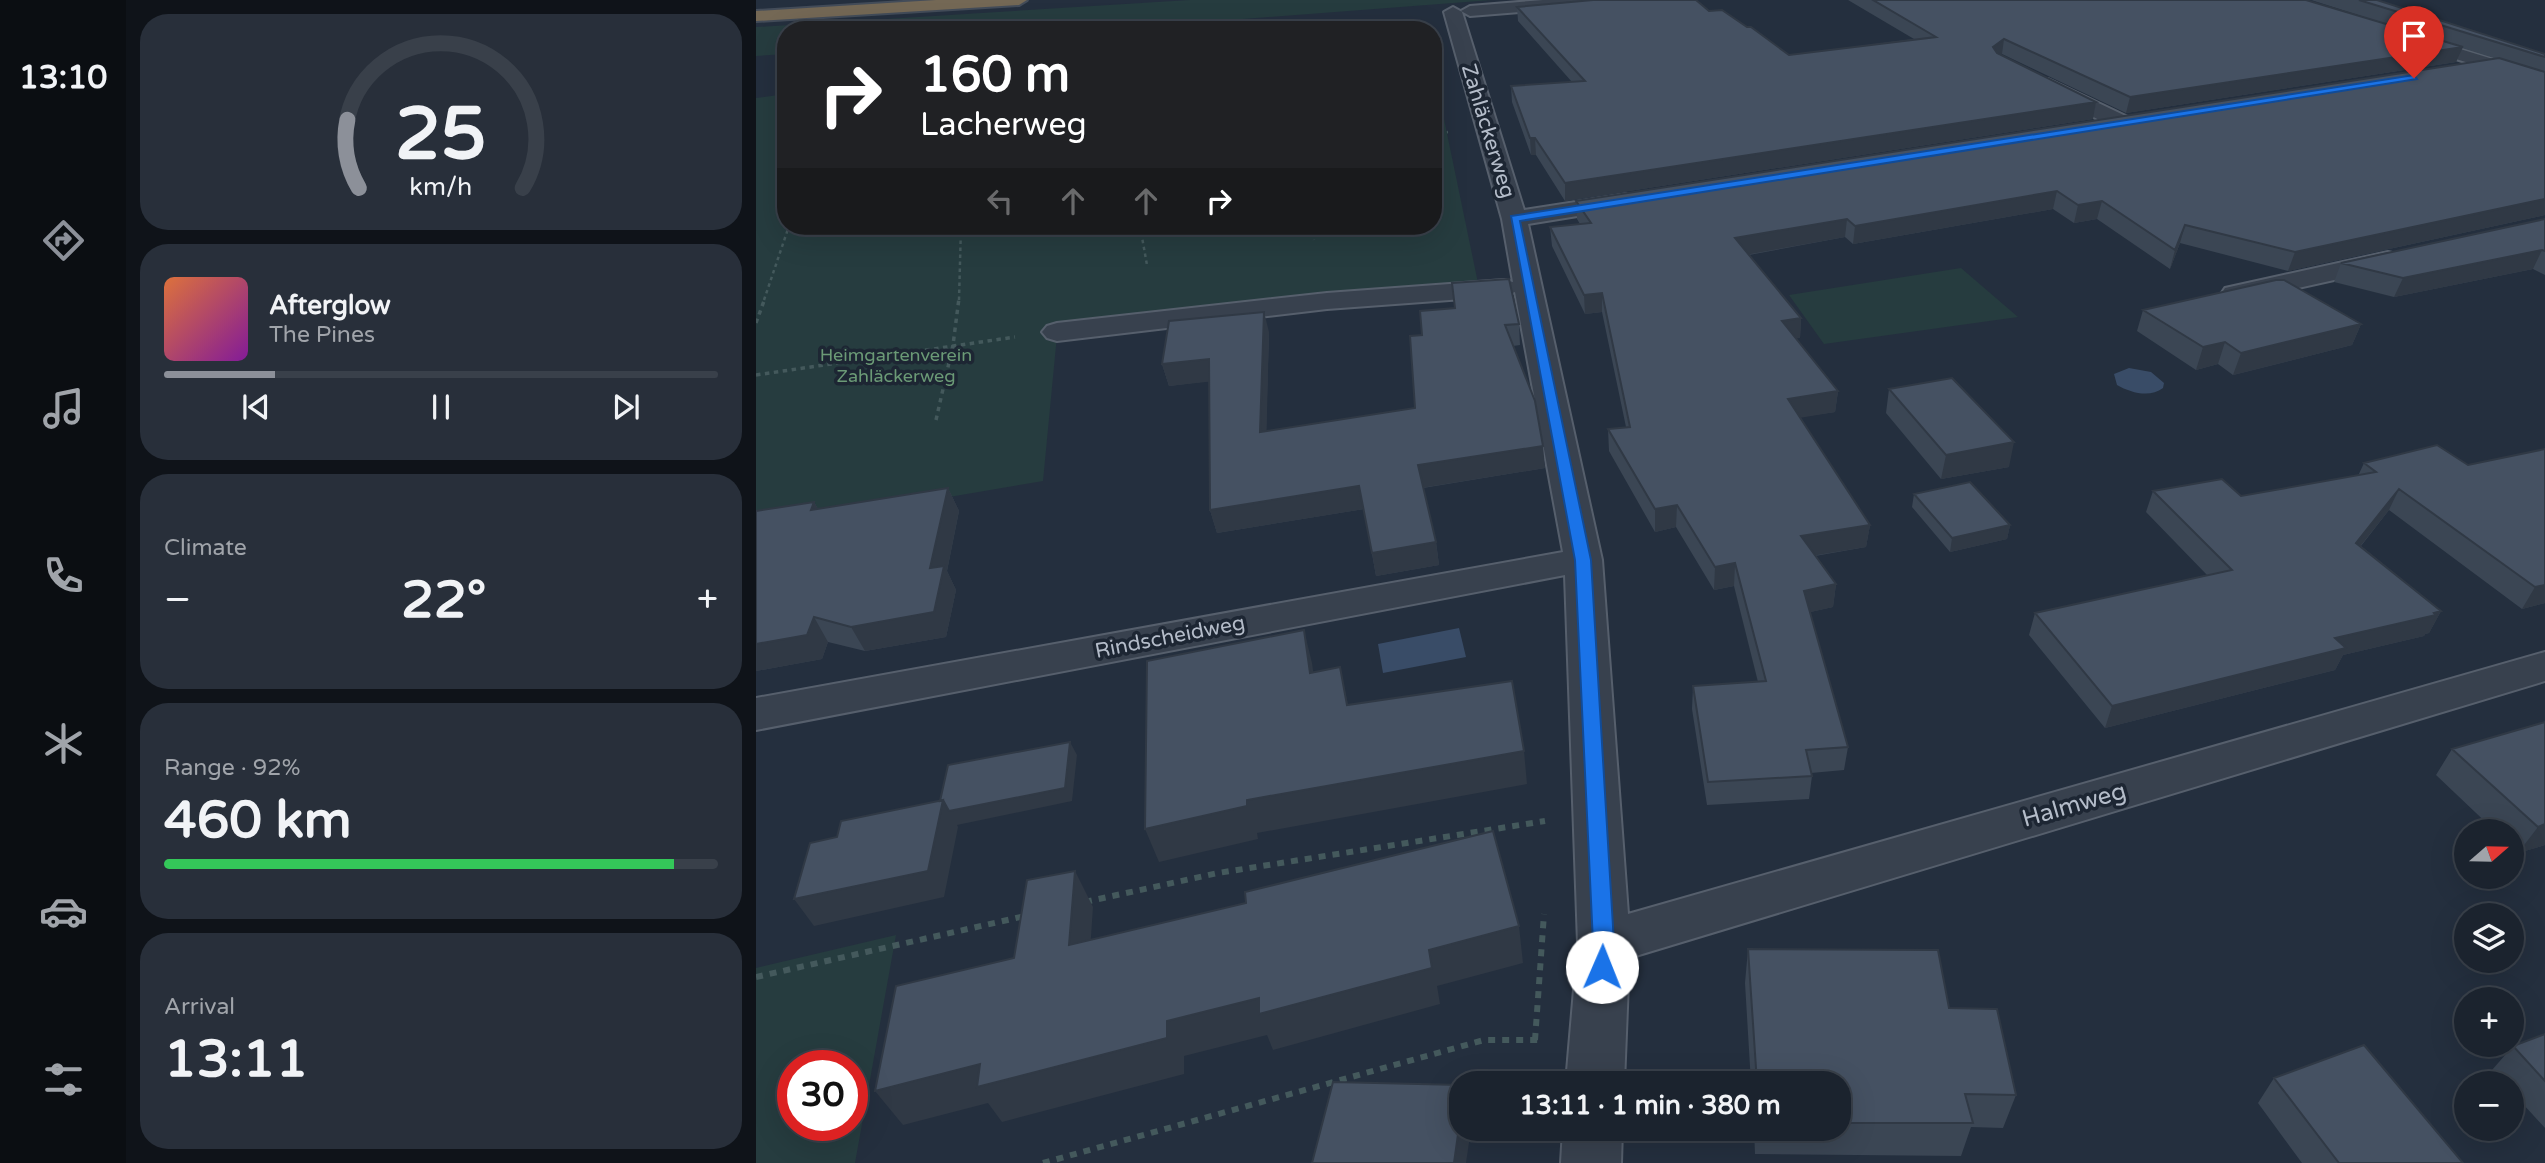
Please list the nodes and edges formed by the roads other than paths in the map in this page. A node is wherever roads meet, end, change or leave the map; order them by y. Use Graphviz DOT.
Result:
graph roads {
  1 [pos="898,0"];
  2 [pos="1019,0"];
  3 [pos="1605,0"];
  4 [pos="756,9"];
  5 [pos="756,16"];
  6 [pos="2390,33"];
  7 [pos="2494,65"];
  8 [pos="2452,71"];
  9 [pos="2025,73"];
  10 [pos="2545,81"];
  11 [pos="2151,120"];
  12 [pos="2124,124"];
  13 [pos="2084,130"];
  14 [pos="1652,198"];
  15 [pos="1514,219"];
  16 [pos="2412,254"];
  17 [pos="1528,287"];
  18 [pos="2212,299"];
  19 [pos="1057,332"];
  20 [pos="1583,560"];
  21 [pos="2545,666"];
  22 [pos="756,714"];
  23 [pos="1604,943"];
  24 [pos="1596,1071"];
  25 [pos="1592,1141"];
  26 [pos="1591,1163"];
  1 -- 4 [label="highway"];
  2 -- 5 [label="highway"];
  3 -- 15 [label="street, Zahläckerweg"];
  6 -- 7 [label="street"];
  7 -- 8 [label="street"];
  7 -- 10 [label="street"];
  9 -- 12 [label="street"];
  11 -- 12 [label="street"];
  12 -- 13 [label="street"];
  14 -- 15 [label="street"];
  15 -- 17 [label="street, Zahläckerweg"];
  16 -- 18 [label="street"];
  17 -- 19 [label="street"];
  17 -- 20 [label="street, Zahläckerweg"];
  20 -- 22 [label="street, Rindscheidweg"];
  20 -- 23 [label="street, Zahläckerweg"];
  21 -- 23 [label="street, Halmweg"];
  23 -- 24 [label="street, Zahläckerweg"];
  25 -- 26 [label="street"];
}
